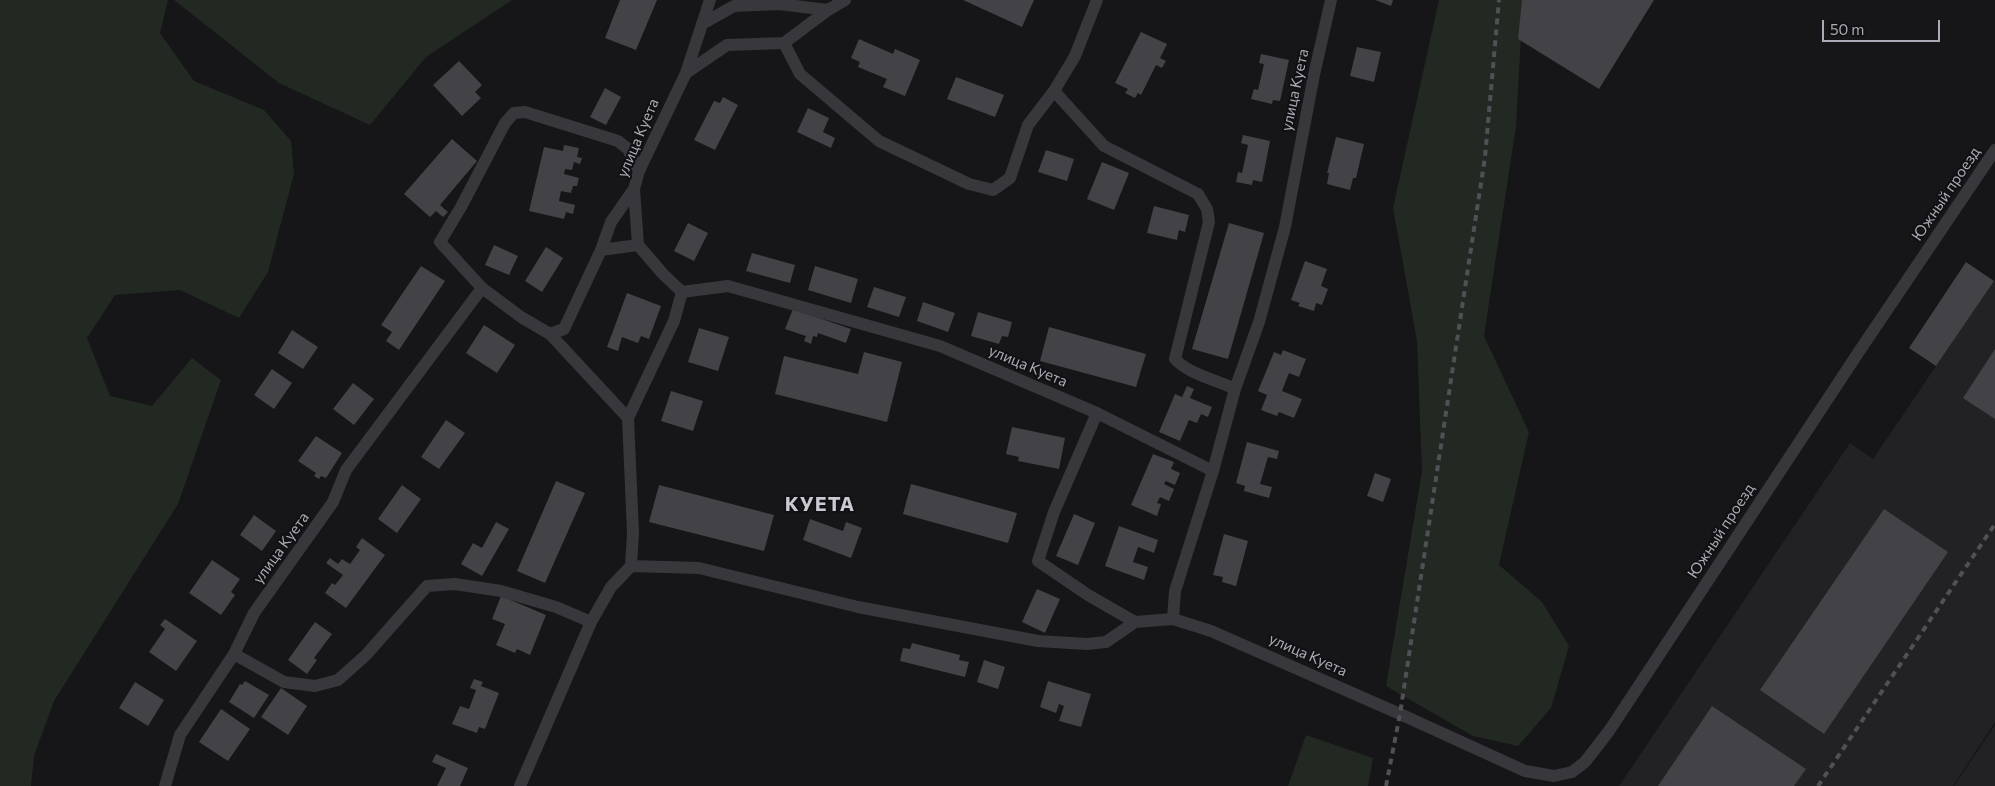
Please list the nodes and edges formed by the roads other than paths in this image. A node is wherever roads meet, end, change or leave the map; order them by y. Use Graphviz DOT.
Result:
graph roads {
  1 [pos="710,0"];
  2 [pos="845,0"];
  3 [pos="1097,0"];
  4 [pos="1332,0"];
  5 [pos="828,10"];
  6 [pos="702,24"];
  7 [pos="784,42"];
  8 [pos="686,73"];
  9 [pos="1054,91"];
  10 [pos="1995,150"];
  11 [pos="639,171"];
  12 [pos="634,189"];
  13 [pos="638,245"];
  14 [pos="601,250"];
  15 [pos="482,288"];
  16 [pos="682,292"];
  17 [pos="550,334"];
  18 [pos="1235,389"];
  19 [pos="1096,413"];
  20 [pos="628,418"];
  21 [pos="1213,471"];
  22 [pos="631,566"];
  23 [pos="1173,619"];
  24 [pos="591,622"];
  25 [pos="1135,622"];
  26 [pos="234,654"];
  27 [pos="1400,714"];
  28 [pos="165,786"];
  29 [pos="520,786"];
  1 -- 6 [label="street, улица Куета"];
  2 -- 5 [label="street"];
  3 -- 9 [label="street"];
  4 -- 18 [label="street, улица Куета"];
  5 -- 6 [label="street"];
  5 -- 7 [label="street"];
  6 -- 8 [label="street, улица Куета"];
  7 -- 8 [label="street"];
  7 -- 9 [label="street"];
  8 -- 11 [label="street, улица Куета"];
  9 -- 18 [label="street"];
  10 -- 27 [label="street, Южный проезд"];
  11 -- 12 [label="street, улица Куета"];
  11 -- 15 [label="street"];
  12 -- 13 [label="street, улица Куета"];
  12 -- 14 [label="street"];
  13 -- 14 [label="street"];
  13 -- 16 [label="street"];
  14 -- 17 [label="street"];
  15 -- 17 [label="street"];
  15 -- 26 [label="street, улица Куета"];
  16 -- 19 [label="street, улица Куета"];
  16 -- 20 [label="street"];
  17 -- 20 [label="street"];
  18 -- 21 [label="street, улица Куета"];
  19 -- 21 [label="street, улица Куета"];
  19 -- 25 [label="street"];
  20 -- 22 [label="street"];
  21 -- 23 [label="street, улица Куета"];
  22 -- 24 [label="street"];
  22 -- 25 [label="street"];
  23 -- 25 [label="street, улица Куета"];
  23 -- 27 [label="street, улица Куета"];
  24 -- 26 [label="street"];
  24 -- 29 [label="street"];
  26 -- 28 [label="street, улица Куета"];
}
